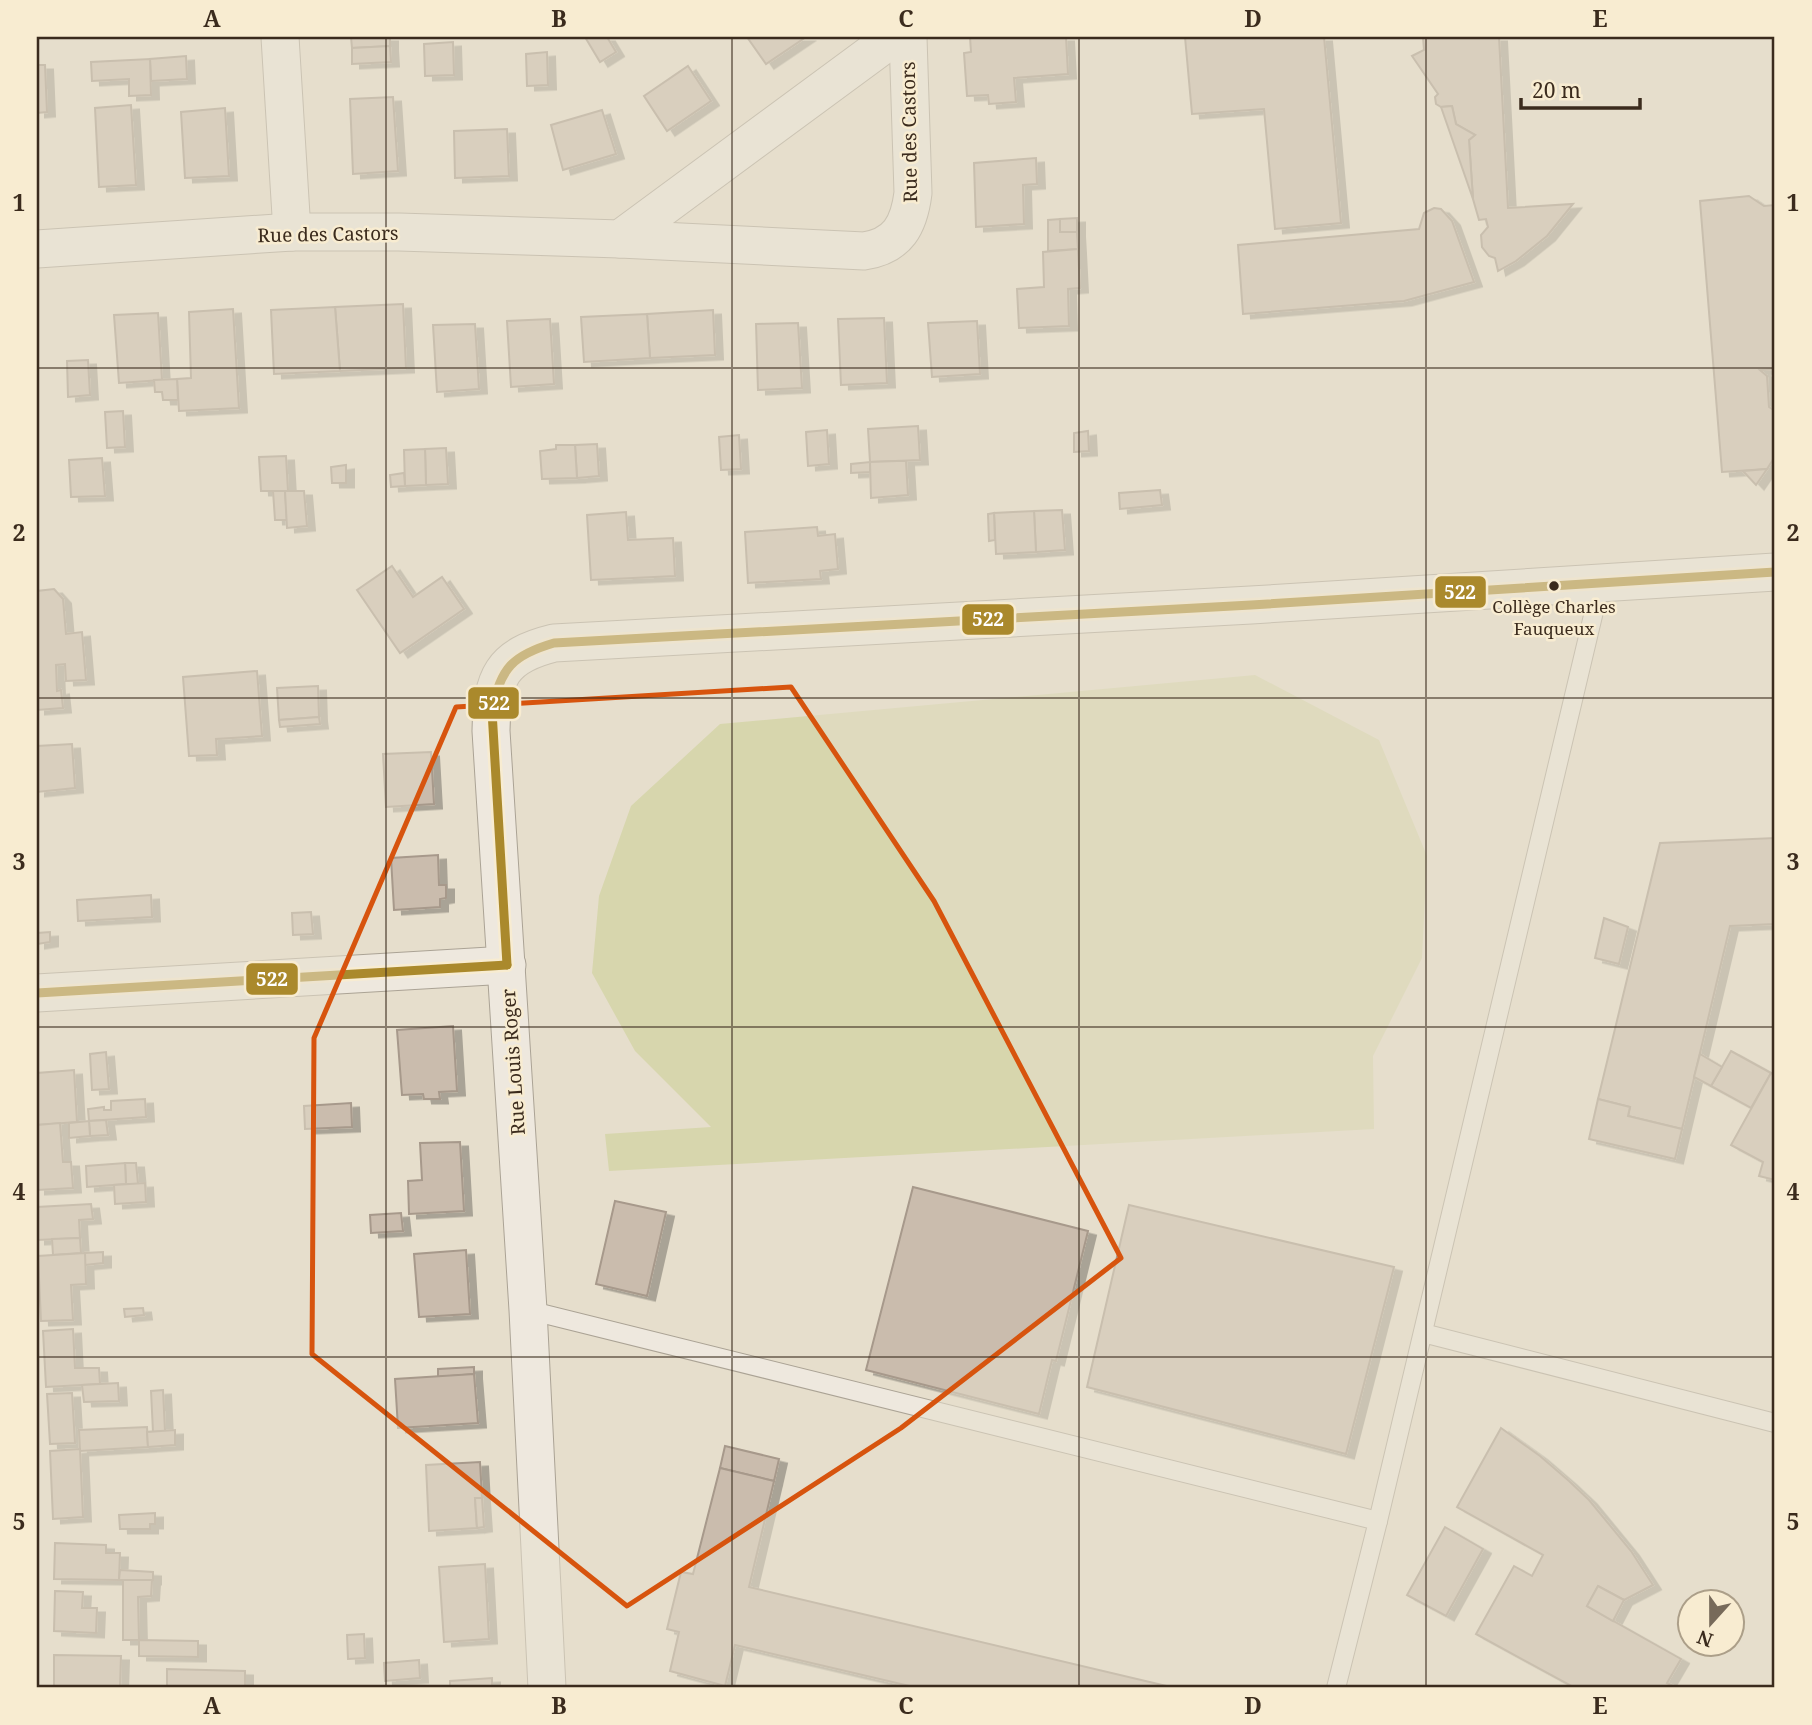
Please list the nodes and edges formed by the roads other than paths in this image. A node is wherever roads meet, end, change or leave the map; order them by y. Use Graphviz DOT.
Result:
graph roads {
  1 [pos="280,37"];
  2 [pos="894,37"];
  3 [pos="908,37"];
  4 [pos="292,232"];
  5 [pos="620,239"];
  6 [pos="37,249"];
  7 [pos="1775,572"];
  8 [pos="1601,582"];
  9 [pos="507,965"];
  10 [pos="37,992"];
  11 [pos="528,1310"];
  12 [pos="1423,1333"];
  13 [pos="1775,1423"];
  14 [pos="1378,1521"];
  15 [pos="547,1688"];
  16 [pos="1336,1688"];
  1 -- 4 [label="street"];
  2 -- 5 [label="street, Rue des Castors"];
  3 -- 5 [label="street, Rue des Castors"];
  4 -- 5 [label="street, Rue des Castors"];
  4 -- 6 [label="street, Rue des Castors"];
  7 -- 8 [label="street, Rue Louis Roger"];
  8 -- 9 [label="street, Rue Louis Roger"];
  8 -- 12 [label="lane"];
  9 -- 10 [label="street"];
  9 -- 11 [label="street, Rue Louis Roger"];
  11 -- 14 [label="lane"];
  11 -- 15 [label="street, Rue Louis Roger"];
  12 -- 13 [label="lane"];
  12 -- 14 [label="lane"];
  14 -- 16 [label="lane"];
}
